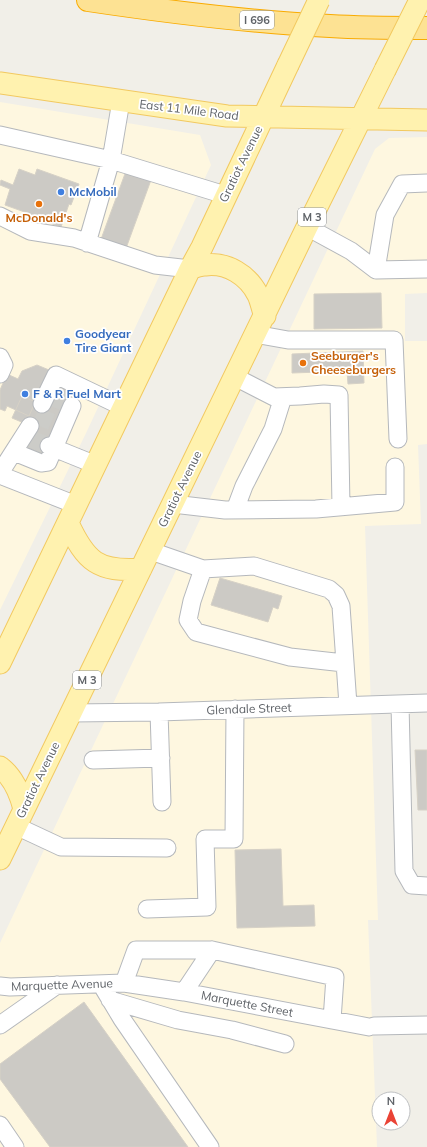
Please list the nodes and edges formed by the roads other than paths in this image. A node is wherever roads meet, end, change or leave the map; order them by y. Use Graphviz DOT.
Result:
graph roads {
  1 [pos="88,0"];
  2 [pos="319,0"];
  3 [pos="420,0"];
  4 [pos="427,28"];
  5 [pos="0,83"];
  6 [pos="121,101"];
  7 [pos="263,118"];
  8 [pos="361,119"];
  9 [pos="427,120"];
  10 [pos="0,135"];
  11 [pos="111,160"];
  12 [pos="427,183"];
  13 [pos="226,195"];
  14 [pos="0,216"];
  15 [pos="307,227"];
  16 [pos="87,243"];
  17 [pos="190,269"];
  18 [pos="376,270"];
  19 [pos="427,270"];
  20 [pos="265,316"];
  21 [pos="256,334"];
  22 [pos="0,357"];
  23 [pos="0,374"];
  24 [pos="235,377"];
  25 [pos="81,387"];
  26 [pos="283,397"];
  27 [pos="46,398"];
  28 [pos="123,407"];
  29 [pos="29,433"];
  30 [pos="398,439"];
  31 [pos="52,447"];
  32 [pos="14,452"];
  33 [pos="96,465"];
  34 [pos="395,467"];
  35 [pos="0,474"];
  36 [pos="173,504"];
  37 [pos="76,505"];
  38 [pos="341,507"];
  39 [pos="235,510"];
  40 [pos="68,524"];
  41 [pos="151,551"];
  42 [pos="141,569"];
  43 [pos="203,569"];
  44 [pos="0,663"];
  45 [pos="344,663"];
  46 [pos="427,703"];
  47 [pos="400,704"];
  48 [pos="348,705"];
  49 [pos="235,709"];
  50 [pos="159,712"];
  51 [pos="71,713"];
  52 [pos="161,758"];
  53 [pos="93,760"];
  54 [pos="0,767"];
  55 [pos="162,802"];
  56 [pos="20,817"];
  57 [pos="167,848"];
  58 [pos="0,859"];
  59 [pos="427,886"];
  60 [pos="147,909"];
  61 [pos="212,950"];
  62 [pos="124,983"];
  63 [pos="101,984"];
  64 [pos="57,985"];
  65 [pos="0,986"];
  66 [pos="184,992"];
  67 [pos="110,1000"];
  68 [pos="332,1020"];
  69 [pos="427,1025"];
  70 [pos="0,1026"];
  71 [pos="285,1044"];
  72 [pos="0,1125"];
  73 [pos="15,1147"];
  74 [pos="210,1147"];
  1 -- 4 [label="highway, I 696"];
  2 -- 7 [label="main road, Gratiot Avenue, bridge"];
  3 -- 8 [label="main road, M 3, bridge"];
  5 -- 6 [label="main road, East 11 Mile Road"];
  6 -- 7 [label="main road, East 11 Mile Road"];
  6 -- 11 [label="street"];
  7 -- 8 [label="main road, East 11 Mile Road"];
  7 -- 13 [label="main road, Gratiot Avenue"];
  8 -- 9 [label="main road, East 11 Mile Road"];
  8 -- 15 [label="main road, Gratiot Avenue / M 3"];
  10 -- 11 [label="street"];
  11 -- 13 [label="street"];
  11 -- 16 [label="street"];
  12 -- 18 [label="street"];
  13 -- 17 [label="main road, Gratiot Avenue"];
  14 -- 16 [label="street"];
  15 -- 18 [label="street"];
  15 -- 20 [label="main road, Gratiot Avenue / M 3"];
  16 -- 17 [label="street"];
  17 -- 20 [label="main road"];
  17 -- 28 [label="main road, Gratiot Avenue"];
  18 -- 19 [label="street"];
  20 -- 21 [label="main road, Gratiot Avenue / M 3"];
  21 -- 24 [label="main road, Gratiot Avenue / M 3"];
  21 -- 30 [label="street"];
  22 -- 23 [label="street"];
  24 -- 26 [label="street"];
  24 -- 36 [label="main road, Gratiot Avenue / M 3"];
  25 -- 27 [label="street"];
  25 -- 28 [label="street"];
  25 -- 31 [label="street"];
  26 -- 38 [label="street"];
  26 -- 39 [label="street"];
  28 -- 33 [label="main road, Gratiot Avenue"];
  29 -- 32 [label="street"];
  31 -- 32 [label="street"];
  31 -- 33 [label="street"];
  32 -- 35 [label="street"];
  33 -- 37 [label="main road, Gratiot Avenue"];
  34 -- 38 [label="street"];
  35 -- 37 [label="street"];
  36 -- 39 [label="street"];
  36 -- 41 [label="main road, Gratiot Avenue / M 3"];
  37 -- 40 [label="main road, Gratiot Avenue"];
  38 -- 39 [label="street"];
  40 -- 42 [label="main road"];
  40 -- 44 [label="main road, Gratiot Avenue"];
  41 -- 42 [label="main road, Gratiot Avenue / M 3"];
  41 -- 43 [label="street"];
  42 -- 51 [label="main road, Gratiot Avenue / M 3"];
  43 -- 45 [label="street"];
  43 -- 45 [label="street"];
  45 -- 48 [label="street"];
  46 -- 47 [label="street, Glendale Street"];
  47 -- 48 [label="street, Glendale Street"];
  47 -- 59 [label="street"];
  48 -- 49 [label="street, Glendale Street"];
  49 -- 50 [label="street, Glendale Street"];
  49 -- 60 [label="street"];
  50 -- 51 [label="street, Glendale Street"];
  50 -- 52 [label="street"];
  51 -- 56 [label="main road, Gratiot Avenue / M 3"];
  52 -- 53 [label="street"];
  52 -- 55 [label="street"];
  54 -- 56 [label="main road"];
  56 -- 57 [label="street"];
  56 -- 58 [label="main road, Gratiot Avenue / M 3"];
  61 -- 62 [label="street"];
  61 -- 66 [label="street"];
  61 -- 68 [label="street"];
  62 -- 63 [label="street, Marquette Avenue"];
  62 -- 66 [label="street, Marquette Street"];
  63 -- 64 [label="street, Marquette Avenue"];
  63 -- 67 [label="street"];
  64 -- 65 [label="street, Marquette Avenue"];
  64 -- 70 [label="street"];
  66 -- 68 [label="street, Marquette Street"];
  67 -- 71 [label="street"];
  67 -- 74 [label="street"];
  68 -- 69 [label="street, Marquette Street"];
  72 -- 73 [label="street"];
}
